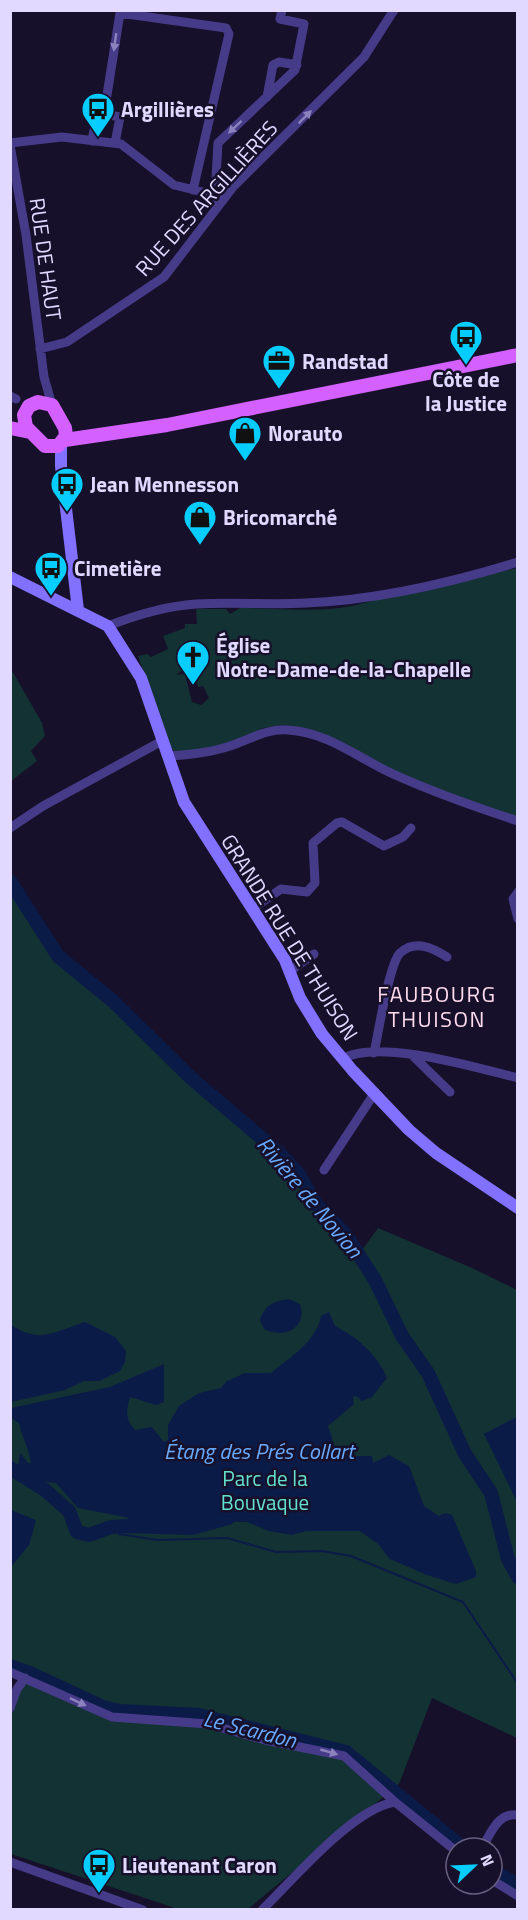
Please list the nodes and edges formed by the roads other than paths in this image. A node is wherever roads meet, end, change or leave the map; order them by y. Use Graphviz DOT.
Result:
graph roads {
  1 [pos="282,10"];
  2 [pos="394,10"];
  3 [pos="297,65"];
  4 [pos="267,98"];
  5 [pos="104,114"];
  6 [pos="92,141"];
  7 [pos="116,143"];
  8 [pos="10,144"];
  9 [pos="193,190"];
  10 [pos="218,199"];
  11 [pos="40,349"];
  12 [pos="518,355"];
  13 [pos="44,377"];
  14 [pos="35,403"];
  15 [pos="52,405"];
  16 [pos="24,415"];
  17 [pos="10,421"];
  18 [pos="10,428"];
  19 [pos="30,432"];
  20 [pos="60,440"];
  21 [pos="518,562"];
  22 [pos="10,577"];
  23 [pos="78,610"];
  24 [pos="108,626"];
  25 [pos="162,741"];
  26 [pos="167,756"];
  27 [pos="518,821"];
  28 [pos="10,828"];
  29 [pos="411,828"];
  30 [pos="518,891"];
  31 [pos="252,909"];
  32 [pos="518,920"];
  33 [pos="314,954"];
  34 [pos="447,957"];
  35 [pos="290,971"];
  36 [pos="374,1053"];
  37 [pos="412,1055"];
  38 [pos="342,1059"];
  39 [pos="518,1078"];
  40 [pos="450,1092"];
  41 [pos="374,1094"];
  42 [pos="324,1170"];
  43 [pos="518,1208"];
  44 [pos="10,1672"];
  45 [pos="25,1678"];
  46 [pos="10,1708"];
  47 [pos="394,1802"];
  48 [pos="518,1815"];
  49 [pos="489,1836"];
  50 [pos="444,1842"];
  51 [pos="10,1862"];
  52 [pos="504,1887"];
  53 [pos="518,1896"];
  54 [pos="143,1910"];
  55 [pos="262,1910"];
  1 -- 3 [label="street"];
  10 -- 2 [label="street, RUE DES ARGILLIÈRES, one-way"];
  3 -- 4 [label="street"];
  3 -- 4 [label="street"];
  4 -- 10 [label="street, one-way"];
  5 -- 6 [label="street"];
  5 -- 7 [label="street"];
  9 -- 5 [label="street, one-way"];
  6 -- 7 [label="street"];
  6 -- 8 [label="street"];
  7 -- 9 [label="street"];
  8 -- 11 [label="street, RUE DE HAUT"];
  9 -- 10 [label="street"];
  10 -- 11 [label="street, RUE DES ARGILLIÈRES"];
  11 -- 13 [label="street, RUE DE HAUT"];
  12 -- 20 [label="main road"];
  13 -- 14 [label="street, RUE DE HAUT"];
  13 -- 15 [label="street, RUE DE HAUT"];
  14 -- 15 [label="main road"];
  14 -- 16 [label="main road"];
  15 -- 20 [label="main road"];
  16 -- 17 [label="main road"];
  16 -- 19 [label="main road"];
  18 -- 19 [label="main road"];
  19 -- 20 [label="main road"];
  20 -- 23 [label="street"];
  21 -- 24 [label="street"];
  22 -- 23 [label="street, GRANDE RUE DE THUISON"];
  23 -- 24 [label="street, GRANDE RUE DE THUISON"];
  24 -- 25 [label="street, GRANDE RUE DE THUISON"];
  25 -- 26 [label="street, GRANDE RUE DE THUISON"];
  25 -- 28 [label="street"];
  26 -- 27 [label="street"];
  26 -- 31 [label="street, GRANDE RUE DE THUISON"];
  29 -- 31 [label="street"];
  30 -- 32 [label="street"];
  31 -- 35 [label="street, GRANDE RUE DE THUISON"];
  33 -- 35 [label="street"];
  34 -- 36 [label="street"];
  35 -- 38 [label="street, GRANDE RUE DE THUISON"];
  36 -- 37 [label="street"];
  36 -- 38 [label="street"];
  37 -- 39 [label="street"];
  37 -- 40 [label="street"];
  38 -- 41 [label="street, GRANDE RUE DE THUISON"];
  41 -- 42 [label="street"];
  41 -- 43 [label="street, GRANDE RUE DE THUISON"];
  44 -- 45 [label="street"];
  45 -- 46 [label="street"];
  45 -- 47 [label="street, one-way"];
  47 -- 50 [label="street"];
  47 -- 55 [label="street"];
  48 -- 49 [label="street"];
  51 -- 54 [label="street"];
  52 -- 53 [label="street"];
}
